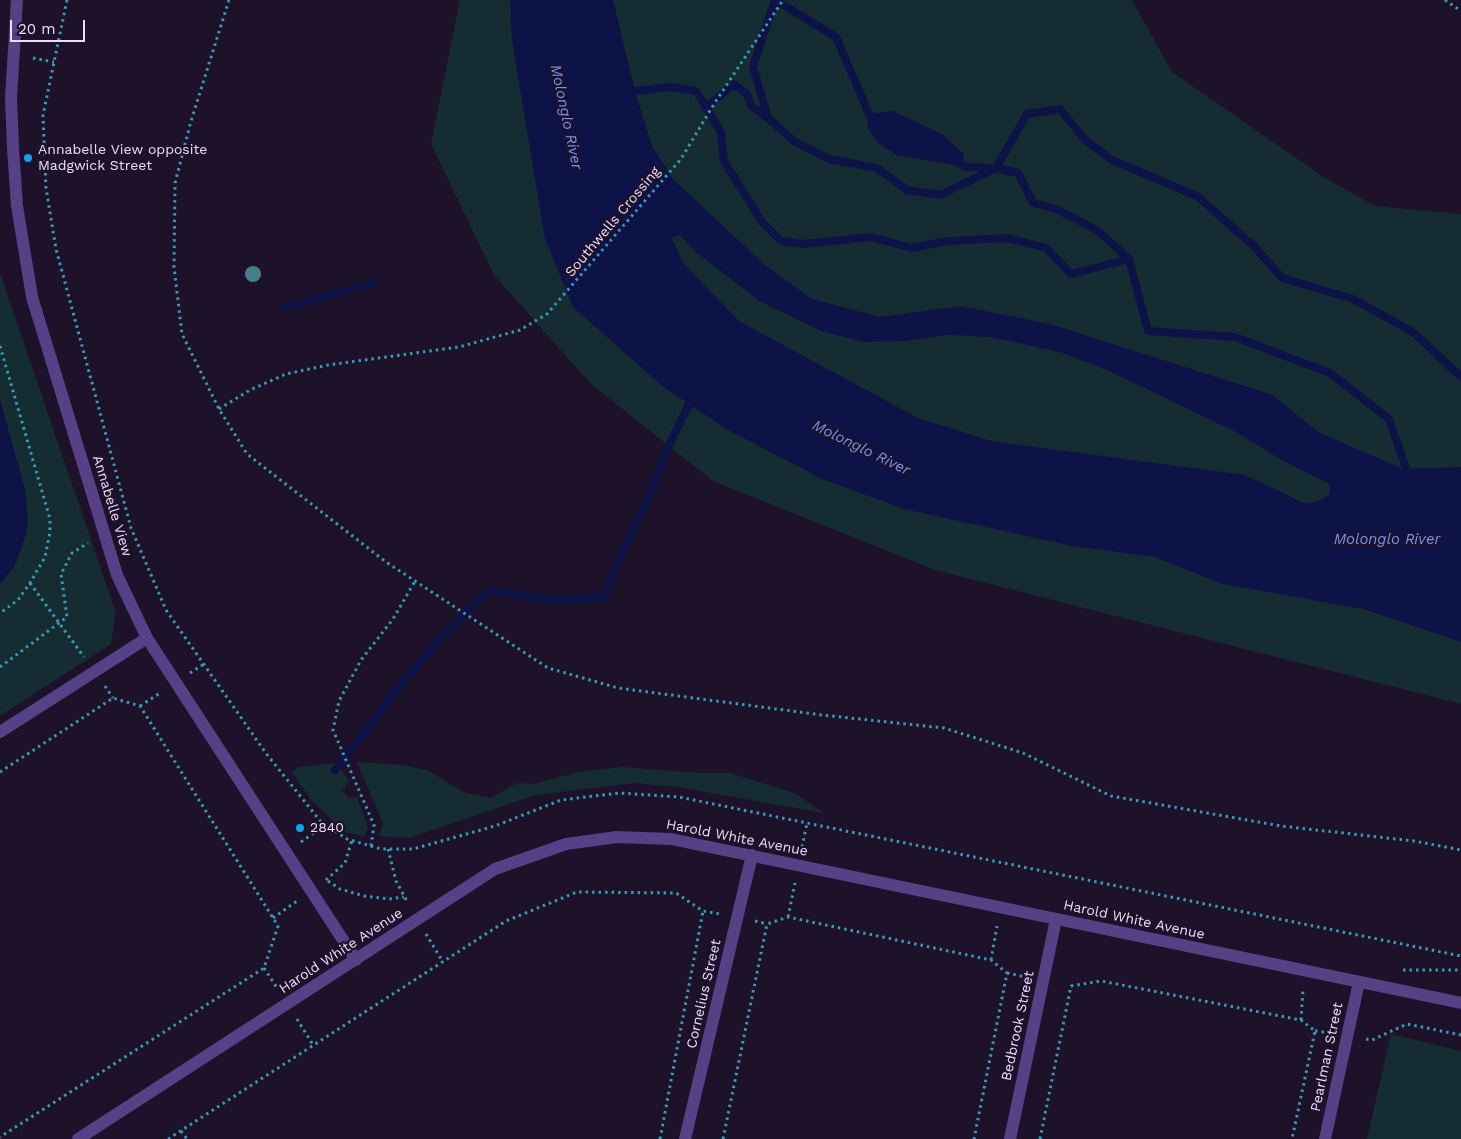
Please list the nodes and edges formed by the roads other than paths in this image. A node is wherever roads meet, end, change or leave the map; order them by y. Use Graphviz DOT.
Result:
graph roads {
  1 [pos="17,0"];
  2 [pos="147,638"];
  3 [pos="0,732"];
  4 [pos="752,856"];
  5 [pos="1056,919"];
  6 [pos="356,960"];
  7 [pos="1359,982"];
  8 [pos="1461,1003"];
  9 [pos="78,1139"];
  10 [pos="685,1139"];
  11 [pos="1010,1139"];
  12 [pos="1325,1139"];
  1 -- 2 [label="street, Annabelle View"];
  2 -- 3 [label="street"];
  2 -- 6 [label="street, Annabelle View"];
  4 -- 5 [label="street, Harold White Avenue"];
  4 -- 6 [label="street, Harold White Avenue"];
  4 -- 10 [label="street, Cornelius Street"];
  5 -- 7 [label="street, Harold White Avenue"];
  5 -- 11 [label="street, Bedbrook Street"];
  6 -- 9 [label="street, Harold White Avenue"];
  7 -- 8 [label="street, Harold White Avenue"];
  7 -- 12 [label="street, Pearlman Street"];
}
